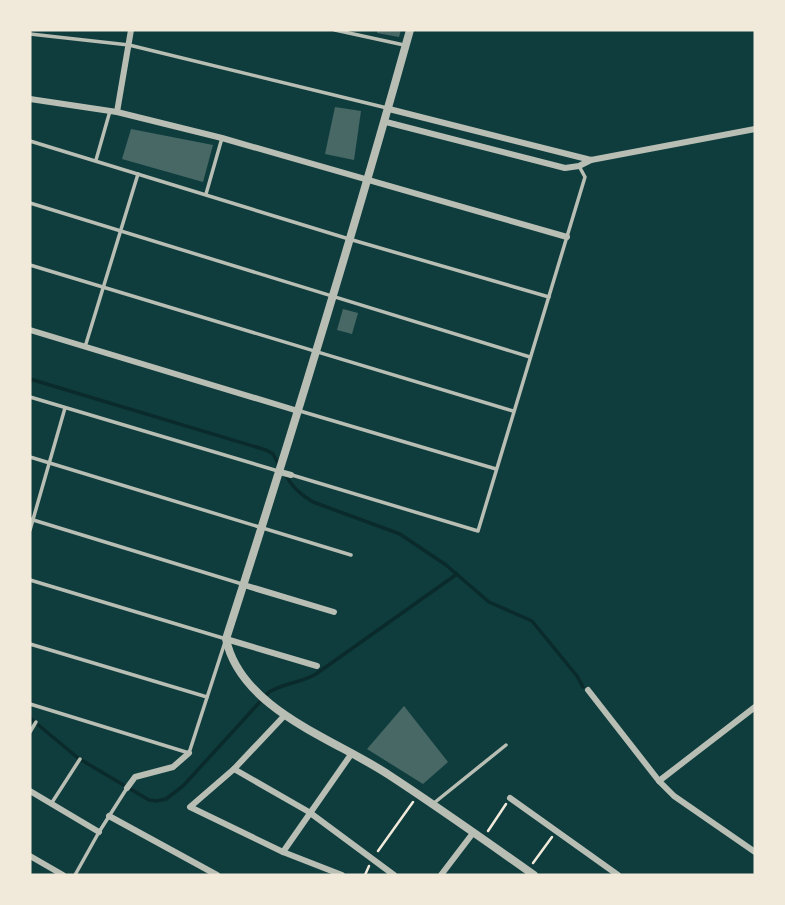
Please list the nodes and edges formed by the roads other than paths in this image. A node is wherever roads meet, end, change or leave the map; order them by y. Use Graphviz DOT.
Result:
graph roads {
  1 [pos="131,30"];
  2 [pos="335,30"];
  3 [pos="410,30"];
  4 [pos="30,34"];
  5 [pos="129,45"];
  6 [pos="406,46"];
  7 [pos="30,99"];
  8 [pos="389,109"];
  9 [pos="114,111"];
  10 [pos="386,122"];
  11 [pos="755,130"];
  12 [pos="222,138"];
  13 [pos="30,141"];
  14 [pos="576,156"];
  15 [pos="96,160"];
  16 [pos="591,160"];
  17 [pos="579,166"];
  18 [pos="138,174"];
  19 [pos="368,179"];
  20 [pos="206,194"];
  21 [pos="30,202"];
  22 [pos="121,232"];
  23 [pos="567,237"];
  24 [pos="349,239"];
  25 [pos="30,265"];
  26 [pos="104,288"];
  27 [pos="331,296"];
  28 [pos="550,297"];
  29 [pos="30,330"];
  30 [pos="85,347"];
  31 [pos="315,351"];
  32 [pos="530,357"];
  33 [pos="30,397"];
  34 [pos="65,408"];
  35 [pos="298,411"];
  36 [pos="513,411"];
  37 [pos="30,457"];
  38 [pos="49,463"];
  39 [pos="496,469"];
  40 [pos="280,471"];
  41 [pos="291,475"];
  42 [pos="31,519"];
  43 [pos="262,527"];
  44 [pos="30,530"];
  45 [pos="351,555"];
  46 [pos="30,580"];
  47 [pos="244,585"];
  48 [pos="334,612"];
  49 [pos="226,639"];
  50 [pos="30,644"];
  51 [pos="317,666"];
  52 [pos="588,690"];
  53 [pos="207,696"];
  54 [pos="30,704"];
  55 [pos="755,707"];
  56 [pos="285,715"];
  57 [pos="36,722"];
  58 [pos="30,732"];
  59 [pos="506,745"];
  60 [pos="189,753"];
  61 [pos="352,753"];
  62 [pos="80,759"];
  63 [pos="234,769"];
  64 [pos="659,780"];
  65 [pos="127,788"];
  66 [pos="30,791"];
  67 [pos="510,798"];
  68 [pos="51,804"];
  69 [pos="433,804"];
  70 [pos="309,813"];
  71 [pos="109,816"];
  72 [pos="99,832"];
  73 [pos="473,833"];
  74 [pos="283,852"];
  75 [pos="755,852"];
  76 [pos="30,856"];
  77 [pos="531,873"];
  78 [pos="63,875"];
  79 [pos="75,875"];
  80 [pos="217,875"];
  81 [pos="342,875"];
  82 [pos="394,875"];
  83 [pos="441,875"];
  84 [pos="618,875"];
  1 -- 5 [label="street"];
  2 -- 6 [label="lane"];
  3 -- 6 [label="street"];
  4 -- 5 [label="lane"];
  5 -- 8 [label="lane"];
  5 -- 9 [label="street"];
  6 -- 8 [label="street"];
  7 -- 9 [label="street"];
  8 -- 10 [label="street"];
  8 -- 14 [label="street"];
  9 -- 12 [label="street"];
  9 -- 15 [label="lane"];
  10 -- 17 [label="street"];
  10 -- 19 [label="street"];
  11 -- 16 [label="street"];
  12 -- 19 [label="street"];
  12 -- 20 [label="lane"];
  13 -- 15 [label="lane"];
  14 -- 16 [label="street"];
  14 -- 17 [label="street"];
  15 -- 18 [label="lane"];
  16 -- 17 [label="street"];
  17 -- 23 [label="lane"];
  18 -- 20 [label="lane"];
  18 -- 22 [label="lane"];
  19 -- 23 [label="street"];
  19 -- 24 [label="street"];
  20 -- 24 [label="lane"];
  21 -- 22 [label="lane"];
  22 -- 26 [label="lane"];
  22 -- 27 [label="lane"];
  23 -- 28 [label="lane"];
  24 -- 27 [label="street"];
  24 -- 28 [label="lane"];
  25 -- 26 [label="lane"];
  26 -- 30 [label="lane"];
  26 -- 31 [label="lane"];
  27 -- 31 [label="street"];
  27 -- 32 [label="lane"];
  28 -- 32 [label="lane"];
  29 -- 30 [label="street"];
  30 -- 35 [label="street"];
  31 -- 35 [label="street"];
  31 -- 36 [label="lane"];
  32 -- 36 [label="lane"];
  33 -- 34 [label="lane"];
  34 -- 38 [label="lane"];
  34 -- 40 [label="lane"];
  35 -- 39 [label="lane"];
  35 -- 40 [label="street"];
  36 -- 39 [label="lane"];
  37 -- 38 [label="lane"];
  38 -- 42 [label="lane"];
  38 -- 43 [label="lane"];
  39 -- 41 [label="lane"];
  40 -- 41 [label="street"];
  40 -- 43 [label="street"];
  42 -- 44 [label="lane"];
  42 -- 47 [label="lane"];
  43 -- 45 [label="lane"];
  43 -- 47 [label="street"];
  46 -- 49 [label="lane"];
  47 -- 48 [label="street"];
  47 -- 49 [label="street"];
  49 -- 51 [label="street"];
  49 -- 53 [label="lane"];
  49 -- 56 [label="street"];
  50 -- 53 [label="lane"];
  52 -- 64 [label="street"];
  53 -- 60 [label="lane"];
  54 -- 60 [label="lane"];
  55 -- 64 [label="street"];
  56 -- 61 [label="street"];
  56 -- 63 [label="street"];
  57 -- 58 [label="lane"];
  59 -- 69 [label="lane"];
  60 -- 65 [label="street"];
  61 -- 69 [label="street"];
  61 -- 70 [label="street"];
  62 -- 68 [label="lane"];
  63 -- 70 [label="street"];
  63 -- 74 [label="street"];
  64 -- 75 [label="street"];
  65 -- 71 [label="lane"];
  66 -- 68 [label="street"];
  67 -- 84 [label="street"];
  68 -- 72 [label="street"];
  69 -- 73 [label="street"];
  70 -- 74 [label="street"];
  70 -- 82 [label="street"];
  71 -- 72 [label="lane"];
  71 -- 80 [label="street"];
  72 -- 79 [label="lane"];
  73 -- 77 [label="street"];
  73 -- 83 [label="street"];
  74 -- 81 [label="street"];
  76 -- 78 [label="street"];
}
